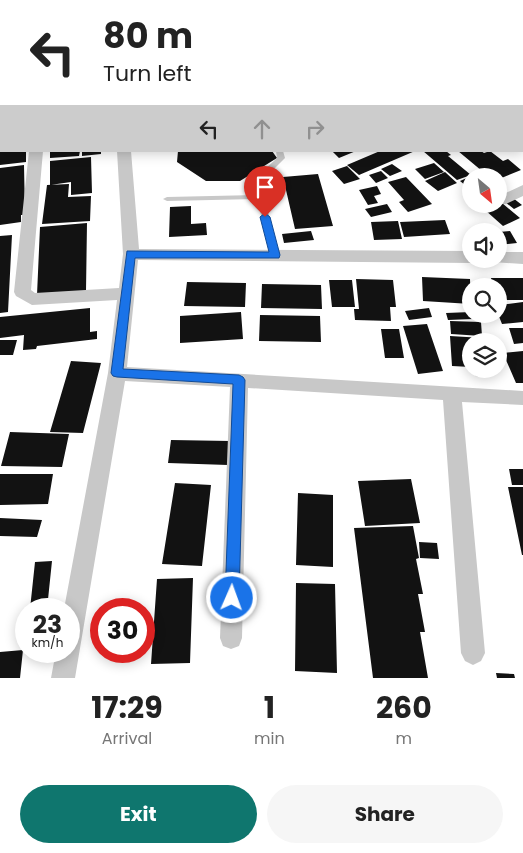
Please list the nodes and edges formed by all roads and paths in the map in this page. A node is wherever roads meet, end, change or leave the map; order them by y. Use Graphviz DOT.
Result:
graph roads {
  1 [pos="36,152"];
  2 [pos="124,152"];
  3 [pos="278,152"];
  4 [pos="523,190"];
  5 [pos="261,197"];
  6 [pos="508,198"];
  7 [pos="167,199"];
  8 [pos="131,254"];
  9 [pos="275,255"];
  10 [pos="462,258"];
  11 [pos="507,258"];
  12 [pos="523,258"];
  13 [pos="126,294"];
  14 [pos="117,373"];
  15 [pos="239,380"];
  16 [pos="452,394"];
  17 [pos="523,398"];
  18 [pos="78,598"];
  19 [pos="231,638"];
  20 [pos="473,652"];
  21 [pos="66,663"];
  22 [pos="63,678"];
  1 -- 13 [label="street"];
  2 -- 8 [label="street"];
  3 -- 5 [label="lane"];
  4 -- 6 [label="street"];
  5 -- 7 [label="lane"];
  5 -- 9 [label="lane"];
  8 -- 9 [label="street"];
  8 -- 13 [label="street"];
  9 -- 10 [label="street"];
  11 -- 12 [label="street"];
  13 -- 14 [label="street"];
  14 -- 15 [label="street"];
  14 -- 18 [label="street"];
  15 -- 16 [label="street"];
  15 -- 19 [label="street"];
  16 -- 17 [label="street"];
  16 -- 20 [label="street"];
  21 -- 22 [label="street"];
}
